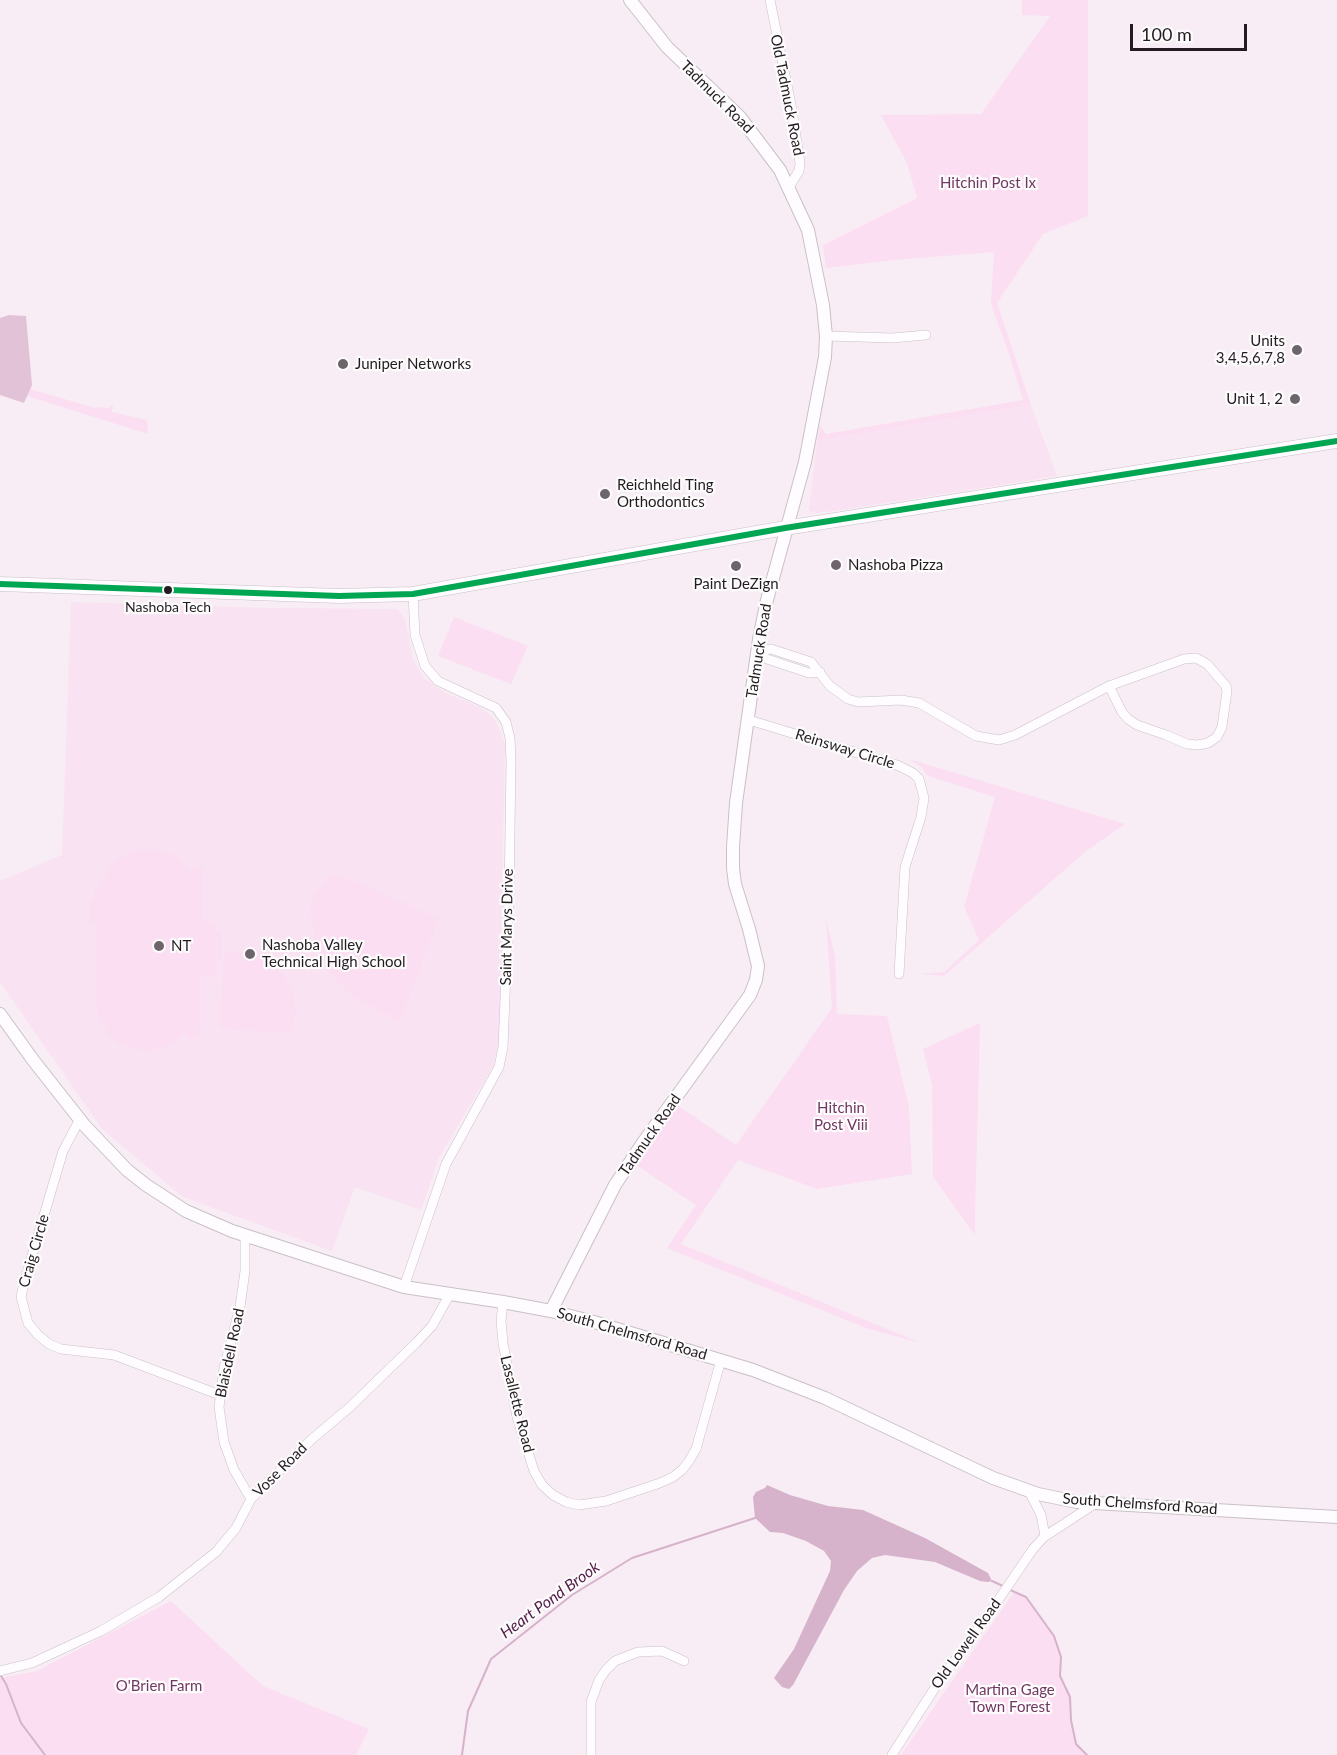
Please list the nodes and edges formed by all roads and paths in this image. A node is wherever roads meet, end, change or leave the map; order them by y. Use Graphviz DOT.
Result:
graph roads {
  1 [pos="630,0"];
  2 [pos="770,0"];
  3 [pos="789,187"];
  4 [pos="926,335"];
  5 [pos="826,336"];
  6 [pos="1337,441"];
  7 [pos="786,528"];
  8 [pos="0,584"];
  9 [pos="413,594"];
  10 [pos="758,651"];
  11 [pos="1108,686"];
  12 [pos="749,720"];
  13 [pos="899,974"];
  14 [pos="0,1014"];
  15 [pos="80,1119"];
  16 [pos="245,1235"];
  17 [pos="404,1287"];
  18 [pos="450,1294"];
  19 [pos="503,1302"];
  20 [pos="551,1311"];
  21 [pos="721,1360"];
  22 [pos="220,1395"];
  23 [pos="1029,1491"];
  24 [pos="251,1499"];
  25 [pos="1096,1503"];
  26 [pos="1337,1517"];
  27 [pos="1045,1536"];
  28 [pos="684,1662"];
  29 [pos="0,1671"];
  30 [pos="591,1755"];
  31 [pos="892,1755"];
  1 -- 3 [label="main road, Tadmuck Road"];
  2 -- 3 [label="street, Old Tadmuck Road"];
  3 -- 5 [label="main road, Tadmuck Road"];
  4 -- 5 [label="street"];
  5 -- 7 [label="main road, Tadmuck Road"];
  6 -- 7 [label="main road"];
  7 -- 9 [label="main road"];
  7 -- 10 [label="main road, Tadmuck Road"];
  8 -- 9 [label="main road"];
  9 -- 17 [label="street, Saint Marys Drive"];
  10 -- 11 [label="street"];
  10 -- 12 [label="main road, Tadmuck Road"];
  11 -- 11 [label="street"];
  12 -- 13 [label="street, Reinsway Circle"];
  12 -- 20 [label="main road, Tadmuck Road"];
  14 -- 15 [label="main road, South Chelmsford Road"];
  15 -- 16 [label="main road, South Chelmsford Road"];
  15 -- 22 [label="street, Craig Circle"];
  16 -- 17 [label="main road, South Chelmsford Road"];
  16 -- 22 [label="street, Blaisdell Road"];
  17 -- 18 [label="main road, South Chelmsford Road"];
  18 -- 19 [label="main road, South Chelmsford Road"];
  18 -- 24 [label="street, Vose Road"];
  19 -- 20 [label="main road, South Chelmsford Road"];
  19 -- 21 [label="street, Lasallette Road"];
  20 -- 21 [label="main road, South Chelmsford Road"];
  21 -- 23 [label="main road, South Chelmsford Road"];
  22 -- 24 [label="street, Blaisdell Road"];
  23 -- 25 [label="main road, South Chelmsford Road"];
  23 -- 27 [label="street"];
  24 -- 29 [label="street, Vose Road"];
  25 -- 26 [label="main road, South Chelmsford Road"];
  25 -- 27 [label="street, Old Lowell Road"];
  27 -- 31 [label="street, Old Lowell Road"];
  28 -- 30 [label="street"];
}
